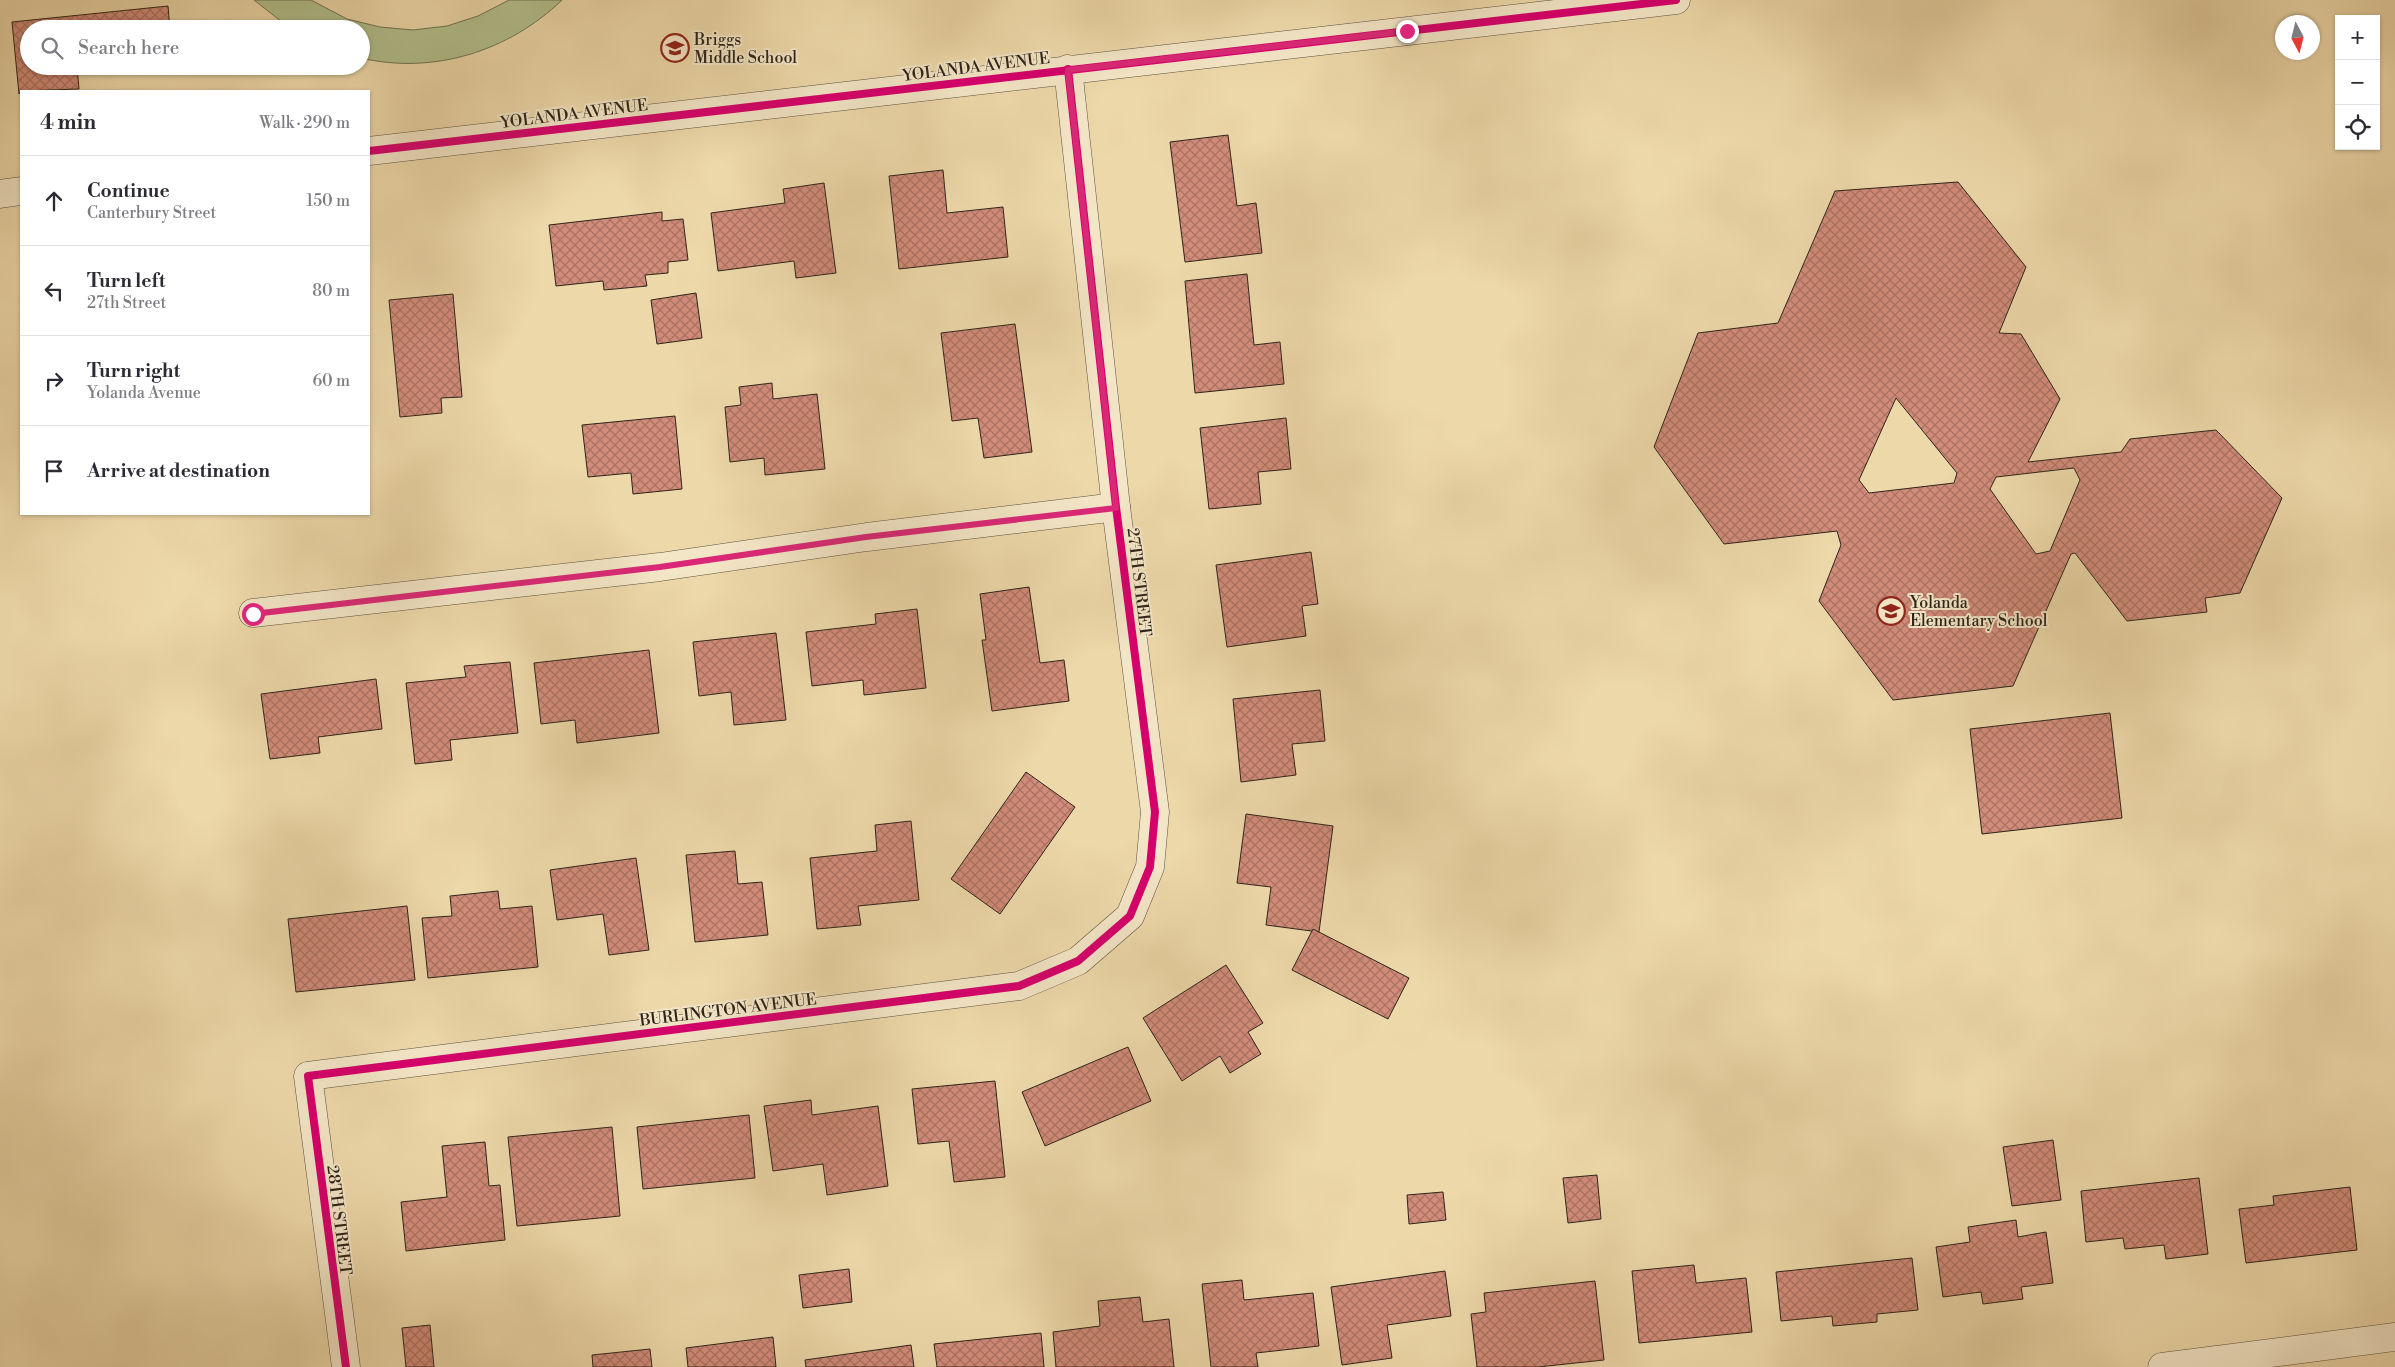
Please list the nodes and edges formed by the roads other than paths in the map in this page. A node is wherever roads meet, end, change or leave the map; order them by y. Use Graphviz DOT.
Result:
graph roads {
  1 [pos="1676,0"];
  2 [pos="1068,70"];
  3 [pos="370,151"];
  4 [pos="20,191"];
  5 [pos="0,194"];
  6 [pos="1116,508"];
  7 [pos="253,614"];
  8 [pos="1130,916"];
  9 [pos="308,1076"];
  10 [pos="2395,1337"];
  11 [pos="346,1367"];
  12 [pos="2162,1367"];
  1 -- 2 [label="street, YOLANDA AVENUE"];
  2 -- 3 [label="street, YOLANDA AVENUE"];
  2 -- 6 [label="street, 27TH STREET"];
  4 -- 5 [label="street"];
  6 -- 7 [label="street"];
  6 -- 8 [label="street, 27TH STREET"];
  8 -- 9 [label="street, BURLINGTON AVENUE"];
  9 -- 11 [label="street, 28TH STREET"];
  10 -- 12 [label="street"];
}
